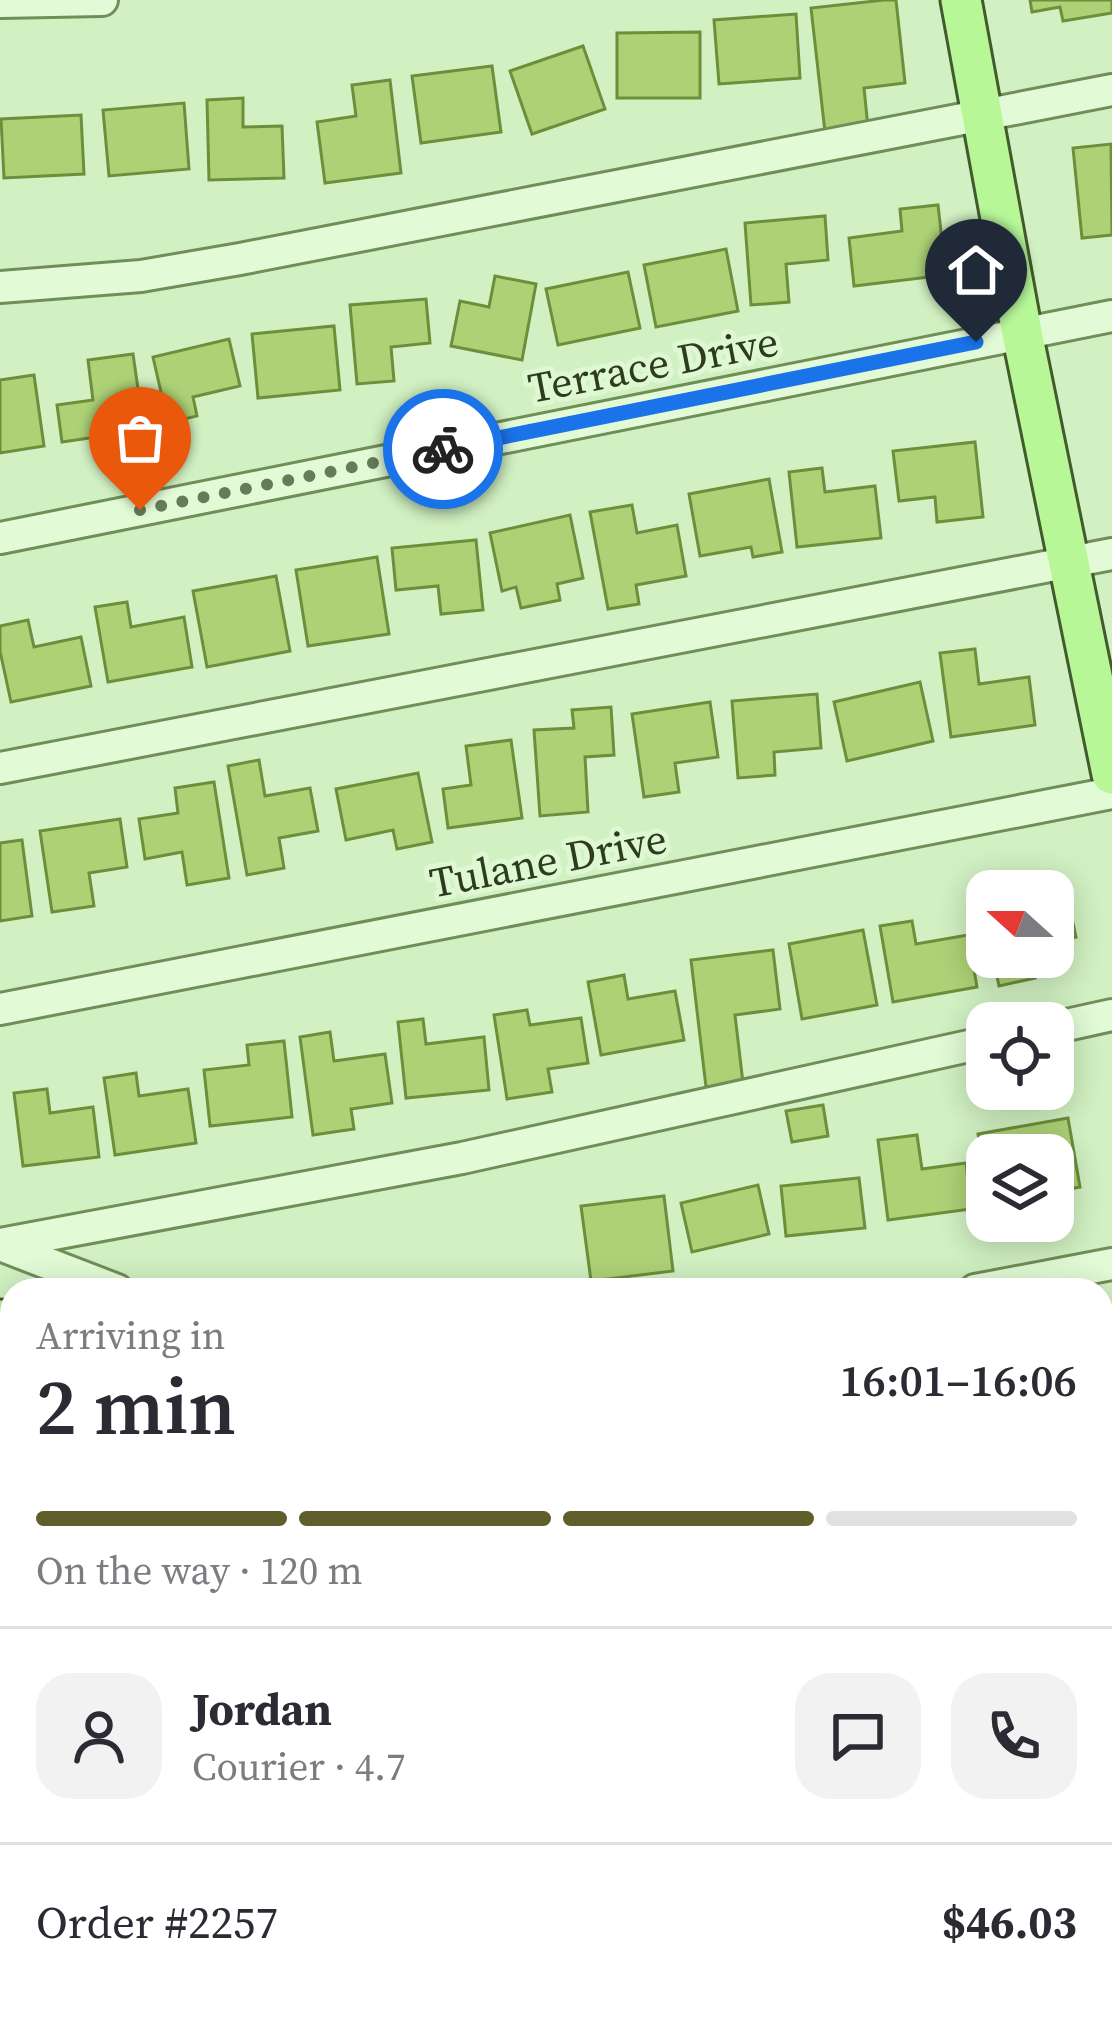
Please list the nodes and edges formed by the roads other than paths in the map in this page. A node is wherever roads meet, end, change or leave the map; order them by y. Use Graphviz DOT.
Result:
graph roads {
  1 [pos="102,0"];
  2 [pos="961,0"];
  3 [pos="0,2"];
  4 [pos="1112,90"];
  5 [pos="982,115"];
  6 [pos="0,286"];
  7 [pos="1112,316"];
  8 [pos="1022,333"];
  9 [pos="0,538"];
  10 [pos="1112,554"];
  11 [pos="1069,562"];
  12 [pos="0,768"];
  13 [pos="1112,774"];
  14 [pos="1112,793"];
  15 [pos="0,1009"];
  16 [pos="1112,1015"];
  17 [pos="1074,1023"];
  18 [pos="966,1047"];
  19 [pos="0,1245"];
  20 [pos="1112,1264"];
  21 [pos="86,1278"];
  22 [pos="1060,1278"];
  1 -- 3 [label="street"];
  2 -- 5 [label="main road"];
  4 -- 5 [label="street"];
  5 -- 6 [label="street"];
  5 -- 8 [label="main road"];
  7 -- 8 [label="street, Terrace Drive"];
  8 -- 9 [label="street, Terrace Drive"];
  8 -- 11 [label="main road"];
  10 -- 11 [label="street"];
  11 -- 12 [label="street"];
  11 -- 13 [label="main road"];
  14 -- 15 [label="street, Tulane Drive"];
  16 -- 17 [label="street"];
  18 -- 19 [label="street"];
  19 -- 21 [label="street"];
  20 -- 22 [label="street"];
}
